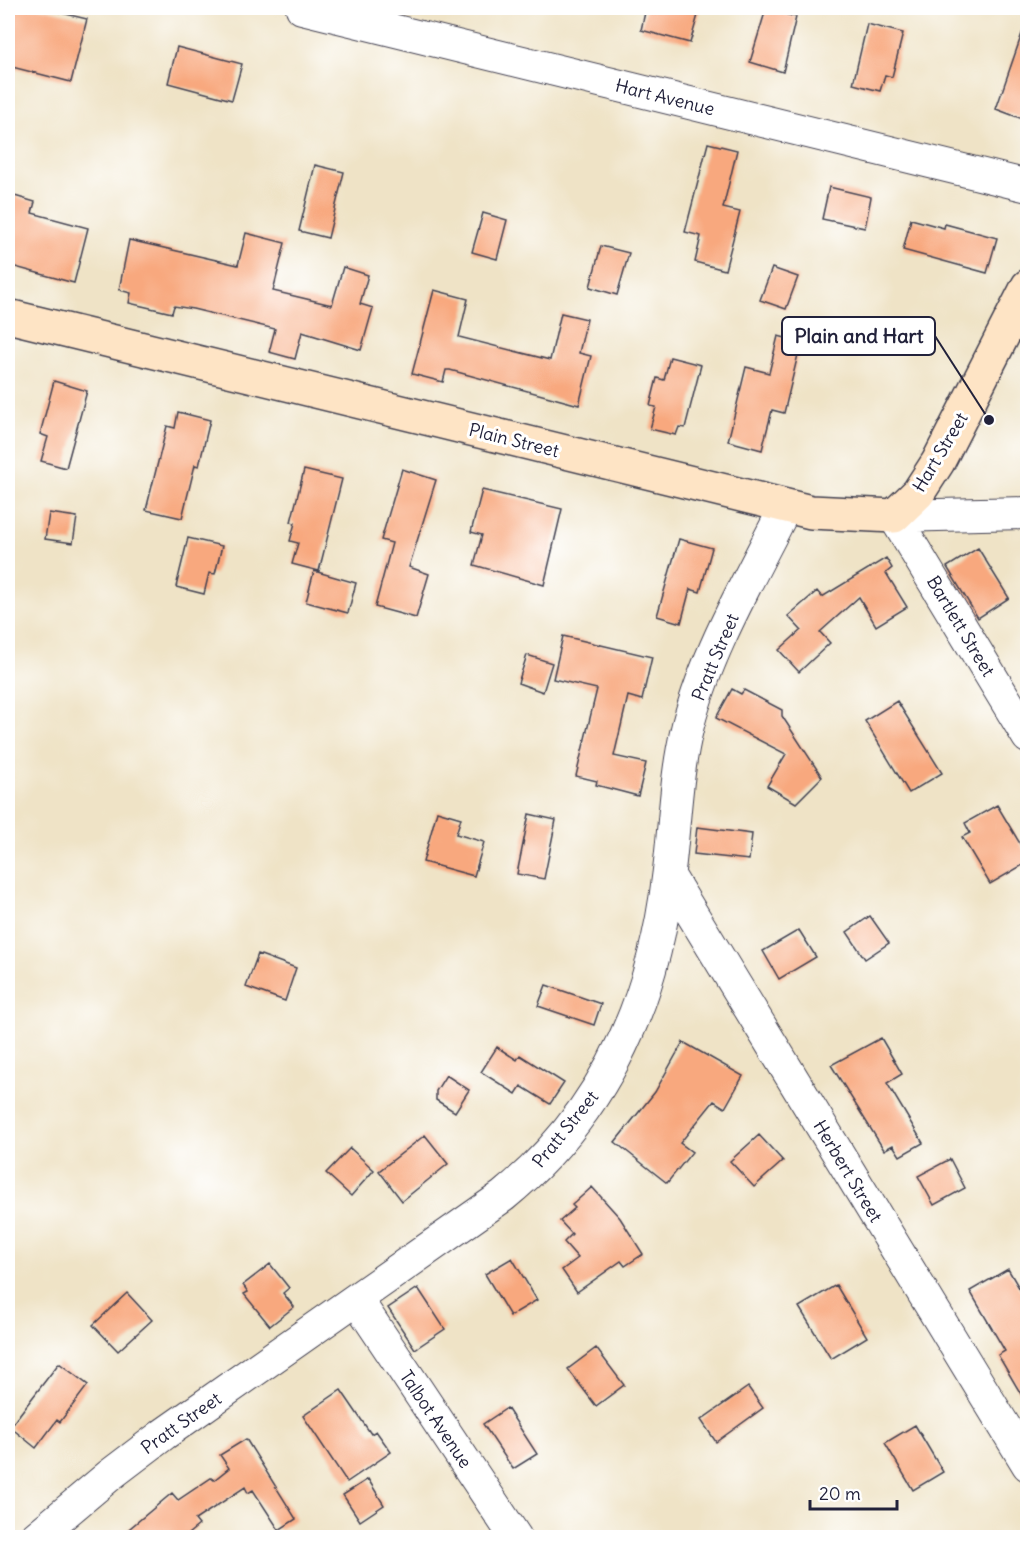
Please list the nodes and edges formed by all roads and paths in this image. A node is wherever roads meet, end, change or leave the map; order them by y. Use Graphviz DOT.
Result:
graph roads {
  1 [pos="302,8"];
  2 [pos="1028,186"];
  3 [pos="1028,286"];
  4 [pos="8,316"];
  5 [pos="786,506"];
  6 [pos="1028,513"];
  7 [pos="894,516"];
  8 [pos="1028,737"];
  9 [pos="669,876"];
  10 [pos="357,1300"];
  11 [pos="1028,1465"];
  12 [pos="35,1538"];
  13 [pos="516,1538"];
  1 -- 2 [label="street, Hart Avenue"];
  3 -- 7 [label="main road, Hart Street"];
  4 -- 5 [label="main road, Plain Street"];
  5 -- 7 [label="main road, Plain Street"];
  5 -- 9 [label="street, Pratt Street"];
  6 -- 7 [label="street, Plain Street"];
  7 -- 8 [label="street, Bartlett Street"];
  9 -- 10 [label="street, Pratt Street"];
  9 -- 11 [label="street, Herbert Street"];
  10 -- 12 [label="street, Pratt Street"];
  10 -- 13 [label="street, Talbot Avenue"];
}
